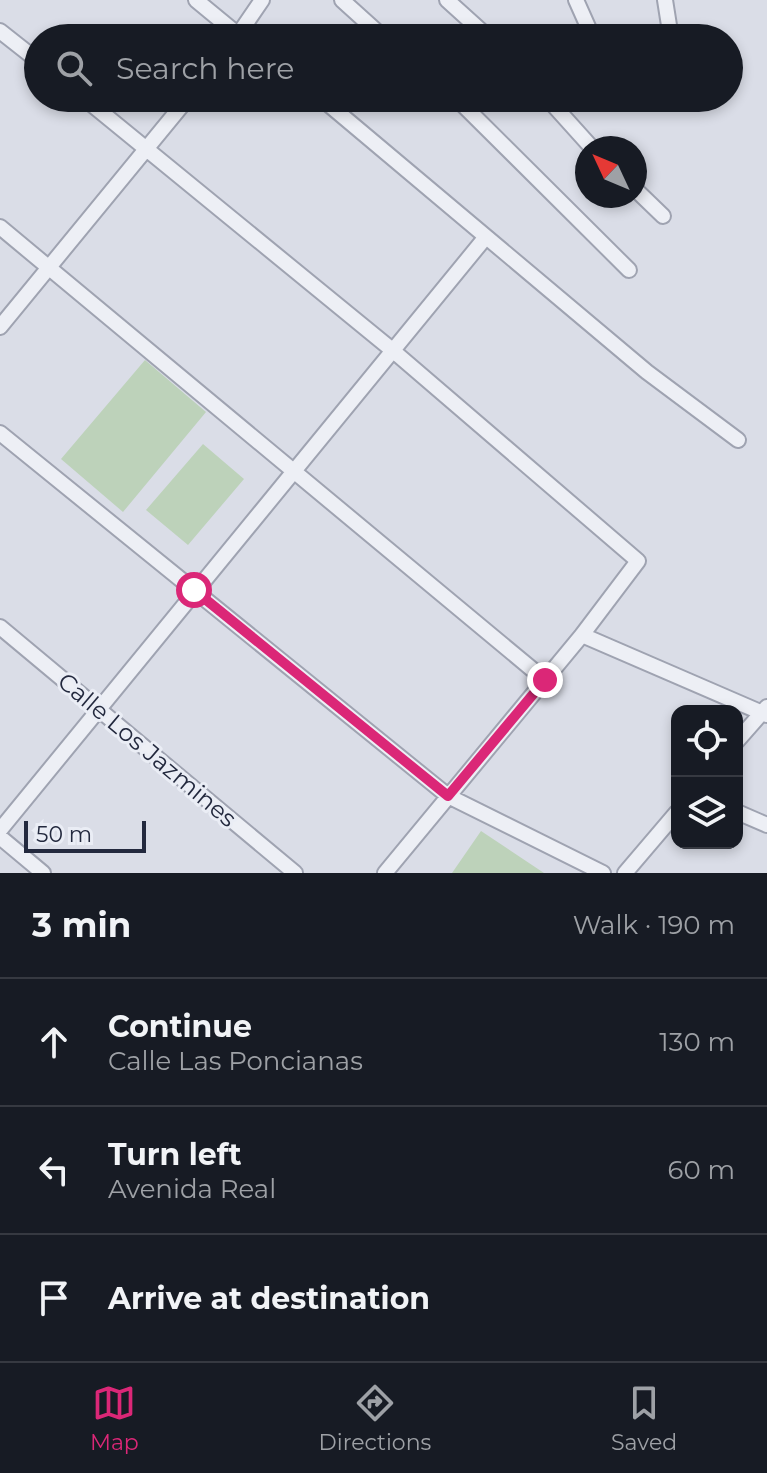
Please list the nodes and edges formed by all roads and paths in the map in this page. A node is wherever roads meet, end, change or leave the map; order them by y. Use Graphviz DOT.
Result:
graph roads {
  1 [pos="196,0"];
  2 [pos="262,0"];
  3 [pos="342,0"];
  4 [pos="447,0"];
  5 [pos="576,0"];
  6 [pos="665,0"];
  7 [pos="223,24"];
  8 [pos="246,24"];
  9 [pos="369,24"];
  10 [pos="474,24"];
  11 [pos="587,24"];
  12 [pos="669,24"];
  13 [pos="0,31"];
  14 [pos="24,50"];
  15 [pos="101,112"];
  16 [pos="177,112"];
  17 [pos="337,112"];
  18 [pos="470,112"];
  19 [pos="560,112"];
  20 [pos="581,136"];
  21 [pos="147,149"];
  22 [pos="647,201"];
  23 [pos="663,216"];
  24 [pos="0,227"];
  25 [pos="485,238"];
  26 [pos="48,270"];
  27 [pos="629,270"];
  28 [pos="0,327"];
  29 [pos="391,349"];
  30 [pos="0,433"];
  31 [pos="738,440"];
  32 [pos="292,471"];
  33 [pos="194,590"];
  34 [pos="0,627"];
  35 [pos="582,635"];
  36 [pos="545,680"];
  37 [pos="98,709"];
  38 [pos="765,712"];
  39 [pos="743,735"];
  40 [pos="448,796"];
  41 [pos="743,815"];
  42 [pos="671,819"];
  43 [pos="767,825"];
  44 [pos="0,830"];
  45 [pos="0,837"];
  46 [pos="43,873"];
  47 [pos="295,873"];
  48 [pos="385,873"];
  49 [pos="603,873"];
  50 [pos="625,873"];
  1 -- 7 [label="street"];
  2 -- 8 [label="street"];
  3 -- 9 [label="street"];
  4 -- 10 [label="street"];
  5 -- 11 [label="street"];
  6 -- 12 [label="street"];
  13 -- 14 [label="street"];
  15 -- 21 [label="street"];
  16 -- 21 [label="street"];
  17 -- 25 [label="street"];
  18 -- 27 [label="street"];
  19 -- 20 [label="street"];
  21 -- 26 [label="street"];
  21 -- 29 [label="street"];
  22 -- 23 [label="street"];
  24 -- 26 [label="street"];
  25 -- 29 [label="street"];
  25 -- 31 [label="street"];
  26 -- 28 [label="street"];
  26 -- 32 [label="street"];
  29 -- 32 [label="street"];
  29 -- 35 [label="street"];
  30 -- 33 [label="street"];
  32 -- 33 [label="street"];
  32 -- 36 [label="street"];
  33 -- 37 [label="street"];
  33 -- 40 [label="street"];
  34 -- 37 [label="street, Calle Los Jazmines"];
  35 -- 36 [label="street"];
  35 -- 38 [label="street"];
  36 -- 40 [label="street"];
  37 -- 44 [label="street"];
  37 -- 47 [label="street, Calle Los Jazmines"];
  38 -- 39 [label="street"];
  40 -- 48 [label="street"];
  40 -- 49 [label="street"];
  41 -- 43 [label="street"];
  42 -- 50 [label="street"];
  45 -- 46 [label="street"];
}
